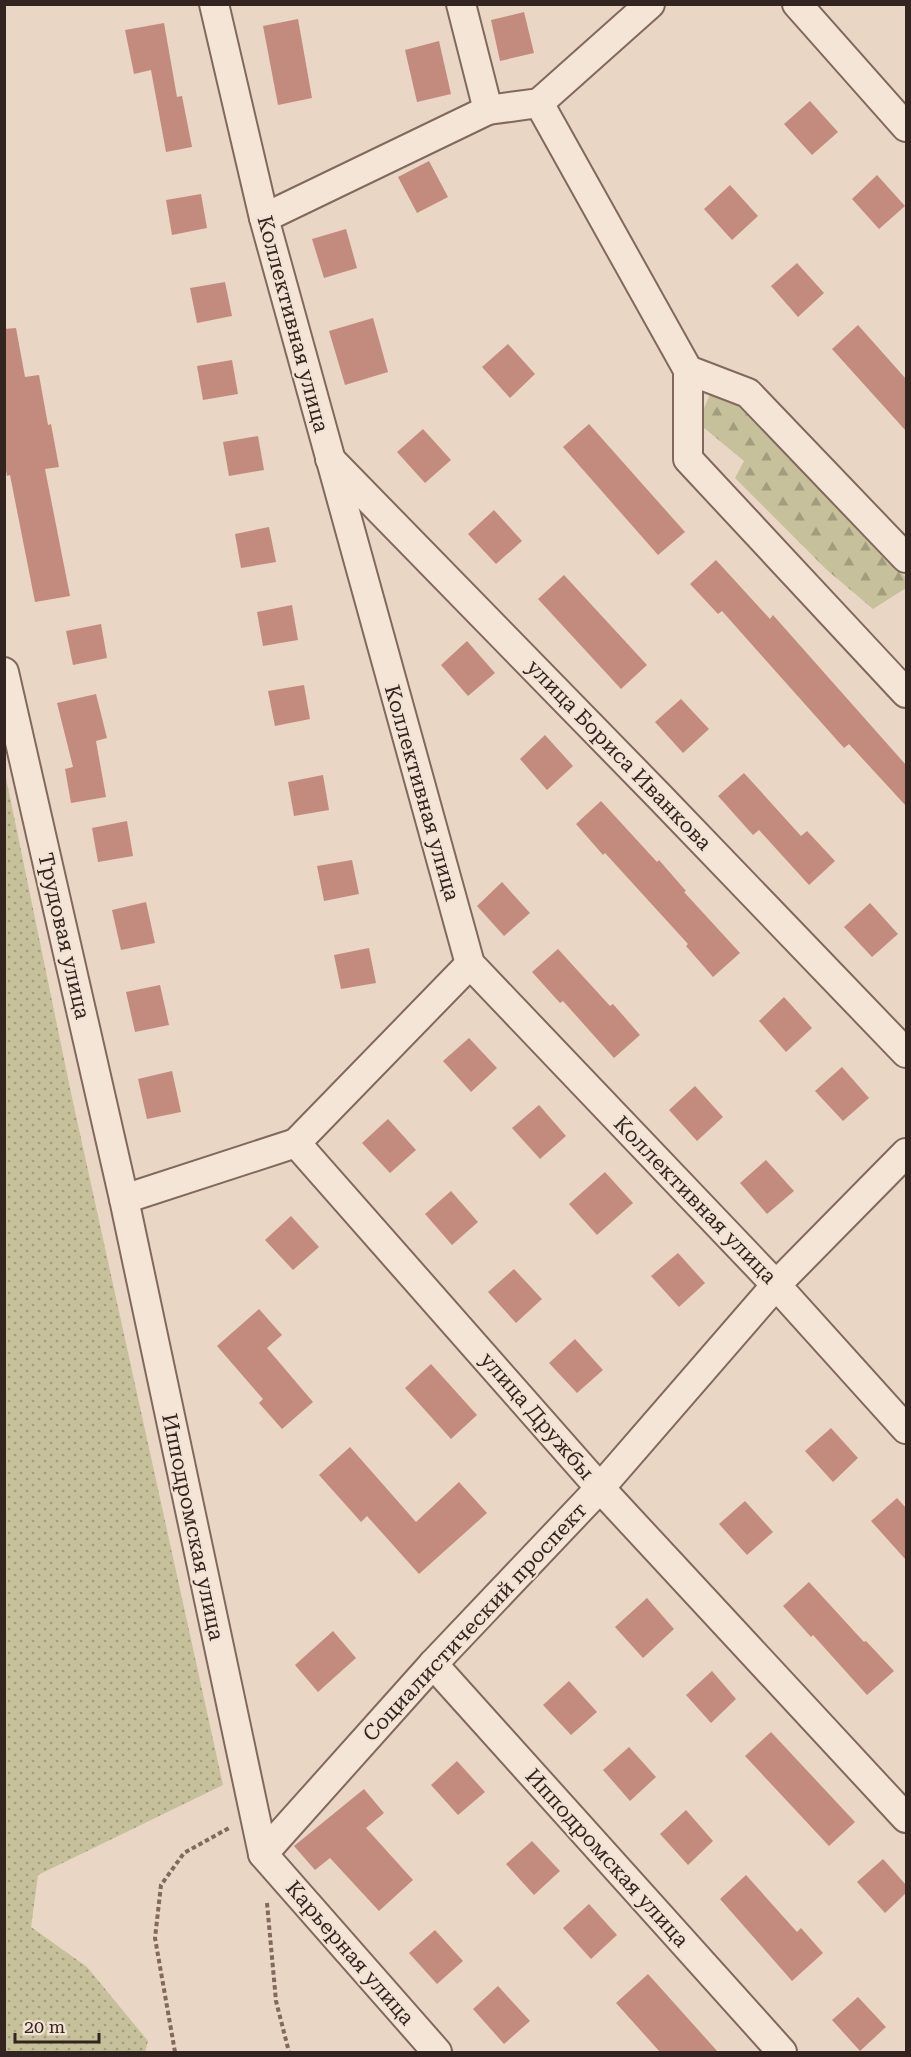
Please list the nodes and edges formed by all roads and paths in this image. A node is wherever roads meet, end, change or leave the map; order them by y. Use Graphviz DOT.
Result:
graph roads {
  1 [pos="214,4"];
  2 [pos="461,4"];
  3 [pos="650,4"];
  4 [pos="797,4"];
  5 [pos="539,103"];
  6 [pos="488,110"];
  7 [pos="906,127"];
  8 [pos="264,218"];
  9 [pos="688,370"];
  10 [pos="329,458"];
  11 [pos="906,558"];
  12 [pos="4,672"];
  13 [pos="906,693"];
  14 [pos="470,964"];
  15 [pos="906,1053"];
  16 [pos="296,1143"];
  17 [pos="906,1153"];
  18 [pos="124,1199"];
  19 [pos="776,1285"];
  20 [pos="906,1429"];
  21 [pos="600,1488"];
  22 [pos="433,1664"];
  23 [pos="254,1814"];
  24 [pos="906,1818"];
  25 [pos="263,1854"];
  26 [pos="267,1899"];
  27 [pos="175,2052"];
  28 [pos="289,2052"];
  29 [pos="437,2052"];
  30 [pos="782,2052"];
  1 -- 8 [label="street, Коллективная улица"];
  2 -- 6 [label="street"];
  3 -- 5 [label="street"];
  4 -- 7 [label="street"];
  5 -- 6 [label="street"];
  5 -- 9 [label="street"];
  6 -- 8 [label="street"];
  8 -- 10 [label="street, Коллективная улица"];
  9 -- 11 [label="street"];
  9 -- 13 [label="street"];
  10 -- 14 [label="street, Коллективная улица"];
  10 -- 15 [label="street, улица Бориса Иванкова"];
  12 -- 18 [label="street, Трудовая улица"];
  14 -- 16 [label="street"];
  14 -- 19 [label="street, Коллективная улица"];
  16 -- 18 [label="street"];
  16 -- 21 [label="street, улица Дружбы"];
  17 -- 19 [label="street, Социалистический проспект"];
  18 -- 23 [label="street, Ипподромская улица"];
  19 -- 20 [label="street, Коллективная улица"];
  19 -- 21 [label="street, Социалистический проспект"];
  21 -- 22 [label="street, Социалистический проспект"];
  21 -- 24 [label="street, улица Дружбы"];
  22 -- 25 [label="street, Социалистический проспект"];
  22 -- 30 [label="street, Ипподромская улица"];
  23 -- 25 [label="street, Ипподромская улица"];
  23 -- 27 [label="path"];
  25 -- 29 [label="street, Карьерная улица"];
  26 -- 28 [label="path"];
}
